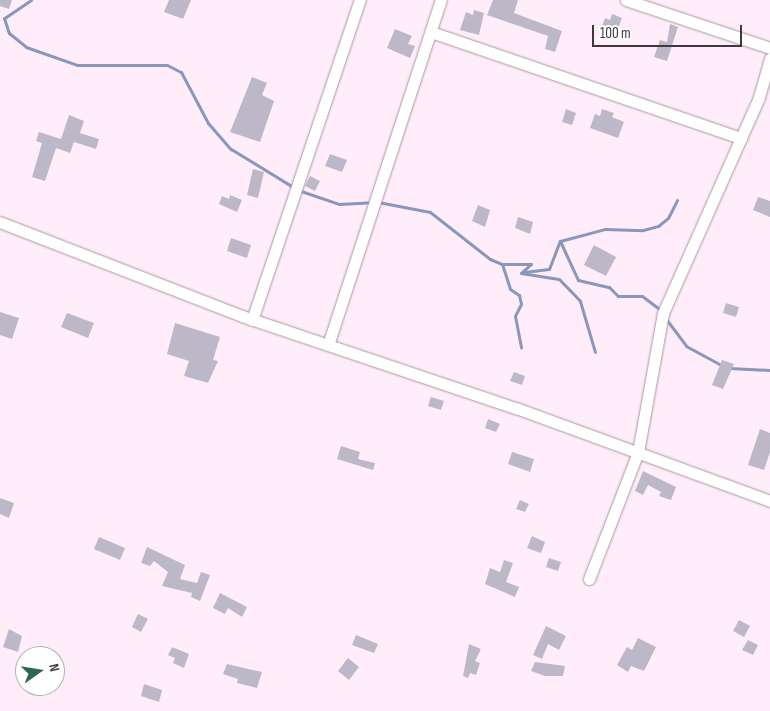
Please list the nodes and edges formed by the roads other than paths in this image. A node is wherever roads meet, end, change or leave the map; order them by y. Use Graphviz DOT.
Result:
graph roads {
  1 [pos="360,0"];
  2 [pos="441,0"];
  3 [pos="626,0"];
  4 [pos="431,32"];
  5 [pos="770,48"];
  6 [pos="770,59"];
  7 [pos="741,138"];
  8 [pos="0,222"];
  9 [pos="252,320"];
  10 [pos="328,345"];
  11 [pos="638,452"];
  12 [pos="770,501"];
  13 [pos="589,578"];
  1 -- 9 [label="street"];
  2 -- 4 [label="street"];
  3 -- 5 [label="street"];
  4 -- 7 [label="street"];
  4 -- 10 [label="street"];
  6 -- 7 [label="street"];
  7 -- 11 [label="street"];
  8 -- 9 [label="street"];
  9 -- 10 [label="street"];
  10 -- 11 [label="street"];
  11 -- 12 [label="street"];
  11 -- 13 [label="street"];
}
